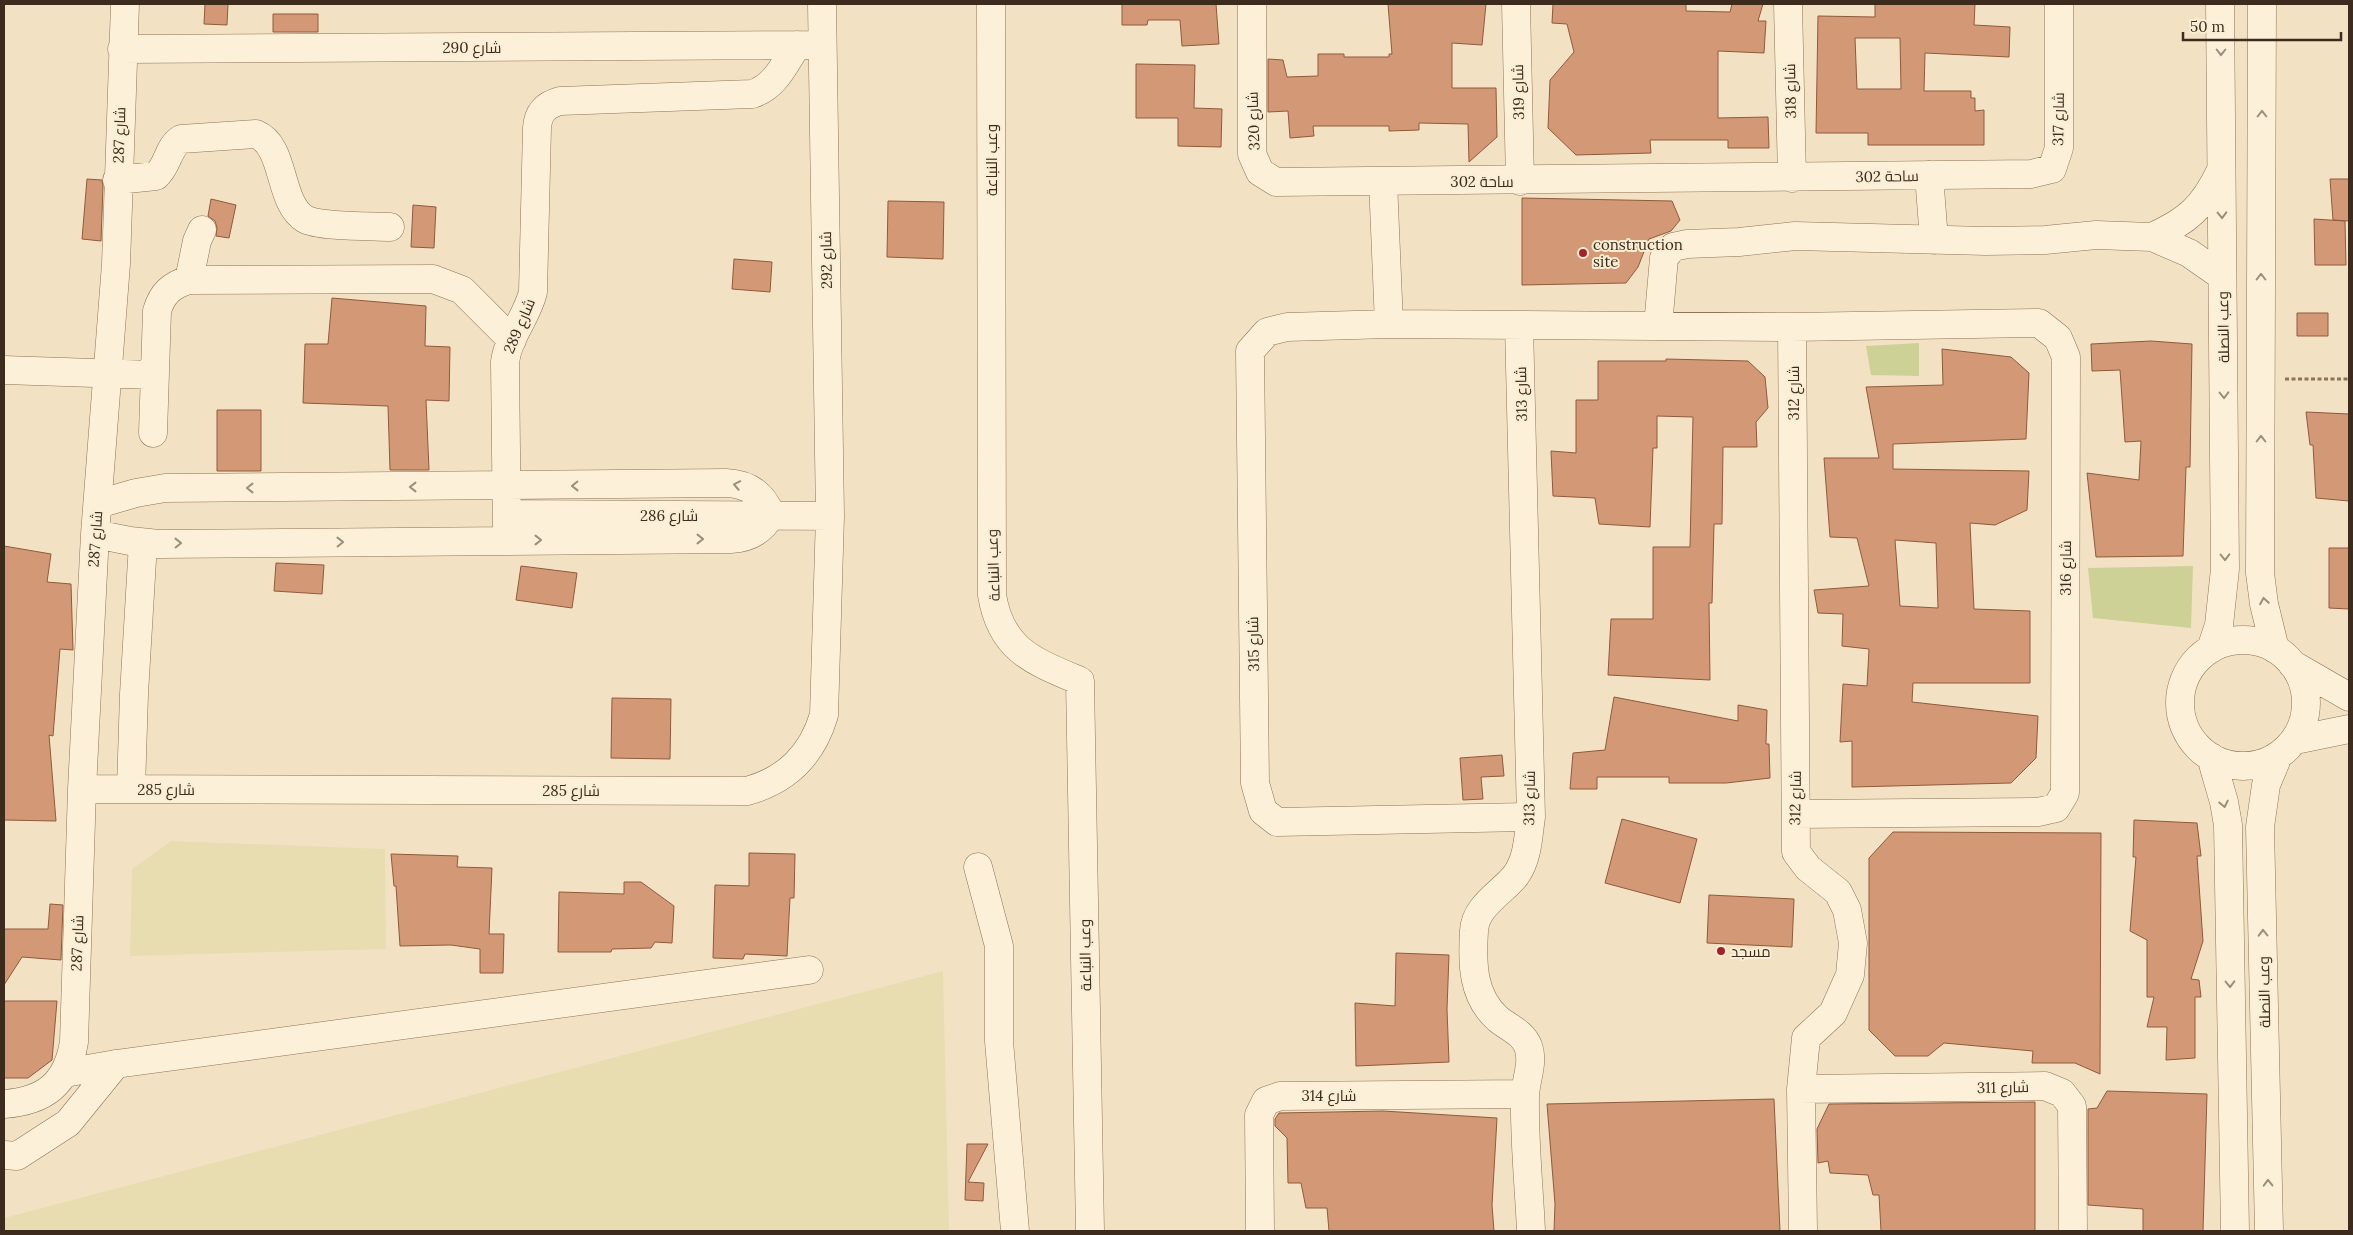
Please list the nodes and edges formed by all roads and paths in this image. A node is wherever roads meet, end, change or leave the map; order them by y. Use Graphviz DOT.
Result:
graph roads {
  1 [pos="125,4"];
  2 [pos="822,4"];
  3 [pos="991,4"];
  4 [pos="1252,4"];
  5 [pos="1516,4"];
  6 [pos="1788,4"];
  7 [pos="2059,4"];
  8 [pos="2220,4"];
  9 [pos="2262,4"];
  10 [pos="810,45"];
  11 [pos="122,49"];
  12 [pos="2221,170"];
  13 [pos="1929,175"];
  14 [pos="1792,178"];
  15 [pos="118,180"];
  16 [pos="1383,181"];
  17 [pos="1520,181"];
  18 [pos="390,227"];
  19 [pos="202,230"];
  20 [pos="2152,237"];
  21 [pos="1934,240"];
  22 [pos="2222,276"];
  23 [pos="189,280"];
  24 [pos="1389,324"];
  25 [pos="1519,325"];
  26 [pos="1658,326"];
  27 [pos="1792,327"];
  28 [pos="512,340"];
  29 [pos="4,370"];
  30 [pos="108,373"];
  31 [pos="154,375"];
  32 [pos="2261,379"];
  33 [pos="2349,379"];
  34 [pos="153,434"];
  35 [pos="507,487"];
  36 [pos="98,504"];
  37 [pos="771,515"];
  38 [pos="830,516"];
  39 [pos="507,527"];
  40 [pos="95,534"];
  41 [pos="143,543"];
  42 [pos="2211,649"];
  43 [pos="2283,656"];
  44 [pos="2349,697"];
  45 [pos="2349,729"];
  46 [pos="2286,748"];
  47 [pos="2210,757"];
  48 [pos="82,789"];
  49 [pos="131,789"];
  50 [pos="1796,814"];
  51 [pos="1531,817"];
  52 [pos="978,867"];
  53 [pos="808,970"];
  54 [pos="116,1064"];
  55 [pos="65,1073"];
  56 [pos="1801,1089"];
  57 [pos="1525,1094"];
  58 [pos="4,1104"];
  59 [pos="4,1155"];
  60 [pos="1015,1231"];
  61 [pos="1090,1231"];
  62 [pos="1260,1231"];
  63 [pos="1531,1231"];
  64 [pos="1803,1231"];
  65 [pos="2072,1231"];
  66 [pos="2235,1231"];
  67 [pos="2269,1231"];
  1 -- 11 [label="street, شارع 287"];
  2 -- 10 [label="street, شارع 292"];
  3 -- 61 [label="street, وعب النباعة"];
  4 -- 16 [label="street, شارع 320"];
  5 -- 17 [label="street, شارع 319"];
  6 -- 14 [label="street, شارع 318"];
  7 -- 13 [label="street, شارع 317"];
  8 -- 12 [label="street, وعب النصلة, one-way"];
  32 -- 9 [label="street, one-way"];
  10 -- 11 [label="street, شارع 290"];
  10 -- 28 [label="street, شارع 289"];
  10 -- 38 [label="street, شارع 292"];
  11 -- 15 [label="street, شارع 287"];
  12 -- 20 [label="street"];
  12 -- 22 [label="street, وعب النصلة, one-way"];
  13 -- 14 [label="street, ساحة 302"];
  13 -- 21 [label="street, ساحة 302"];
  14 -- 17 [label="street, ساحة 302"];
  15 -- 18 [label="street"];
  15 -- 30 [label="street, شارع 287"];
  16 -- 17 [label="street, ساحة 302"];
  16 -- 24 [label="street"];
  19 -- 23 [label="street"];
  20 -- 21 [label="street"];
  20 -- 22 [label="street"];
  21 -- 26 [label="street"];
  22 -- 42 [label="street, وعب النصلة, one-way"];
  23 -- 28 [label="street"];
  23 -- 31 [label="street"];
  24 -- 25 [label="street"];
  24 -- 51 [label="street, شارع 315"];
  25 -- 26 [label="street"];
  25 -- 51 [label="street, شارع 313"];
  26 -- 27 [label="street"];
  27 -- 50 [label="street, شارع 312"];
  27 -- 50 [label="street, شارع 316"];
  28 -- 35 [label="street, شارع 289"];
  29 -- 30 [label="street"];
  30 -- 31 [label="street"];
  30 -- 36 [label="street, شارع 287"];
  31 -- 34 [label="street"];
  32 -- 33 [label="path"];
  43 -- 32 [label="street, one-way"];
  35 -- 36 [label="street, one-way"];
  37 -- 35 [label="street, one-way"];
  35 -- 39 [label="street, شارع 289"];
  36 -- 40 [label="street, شارع 287"];
  37 -- 38 [label="street"];
  37 -- 39 [label="street"];
  38 -- 49 [label="street, شارع 285"];
  41 -- 39 [label="street, one-way"];
  40 -- 41 [label="street"];
  40 -- 48 [label="street, شارع 287"];
  41 -- 49 [label="street"];
  42 -- 43 [label="street"];
  42 -- 47 [label="street"];
  43 -- 44 [label="street"];
  43 -- 46 [label="street"];
  45 -- 46 [label="street"];
  46 -- 47 [label="street"];
  67 -- 46 [label="street, وعب النصلة, one-way"];
  47 -- 66 [label="street, one-way"];
  48 -- 49 [label="street, شارع 285"];
  48 -- 55 [label="street, شارع 287"];
  50 -- 56 [label="street, شارع 312"];
  51 -- 57 [label="street, شارع 313"];
  52 -- 60 [label="street"];
  53 -- 54 [label="street"];
  54 -- 55 [label="street"];
  54 -- 59 [label="street"];
  55 -- 58 [label="street"];
  56 -- 64 [label="street, شارع 312"];
  56 -- 65 [label="street, شارع 311"];
  57 -- 62 [label="street, شارع 314"];
  57 -- 63 [label="street, شارع 313"];
}
